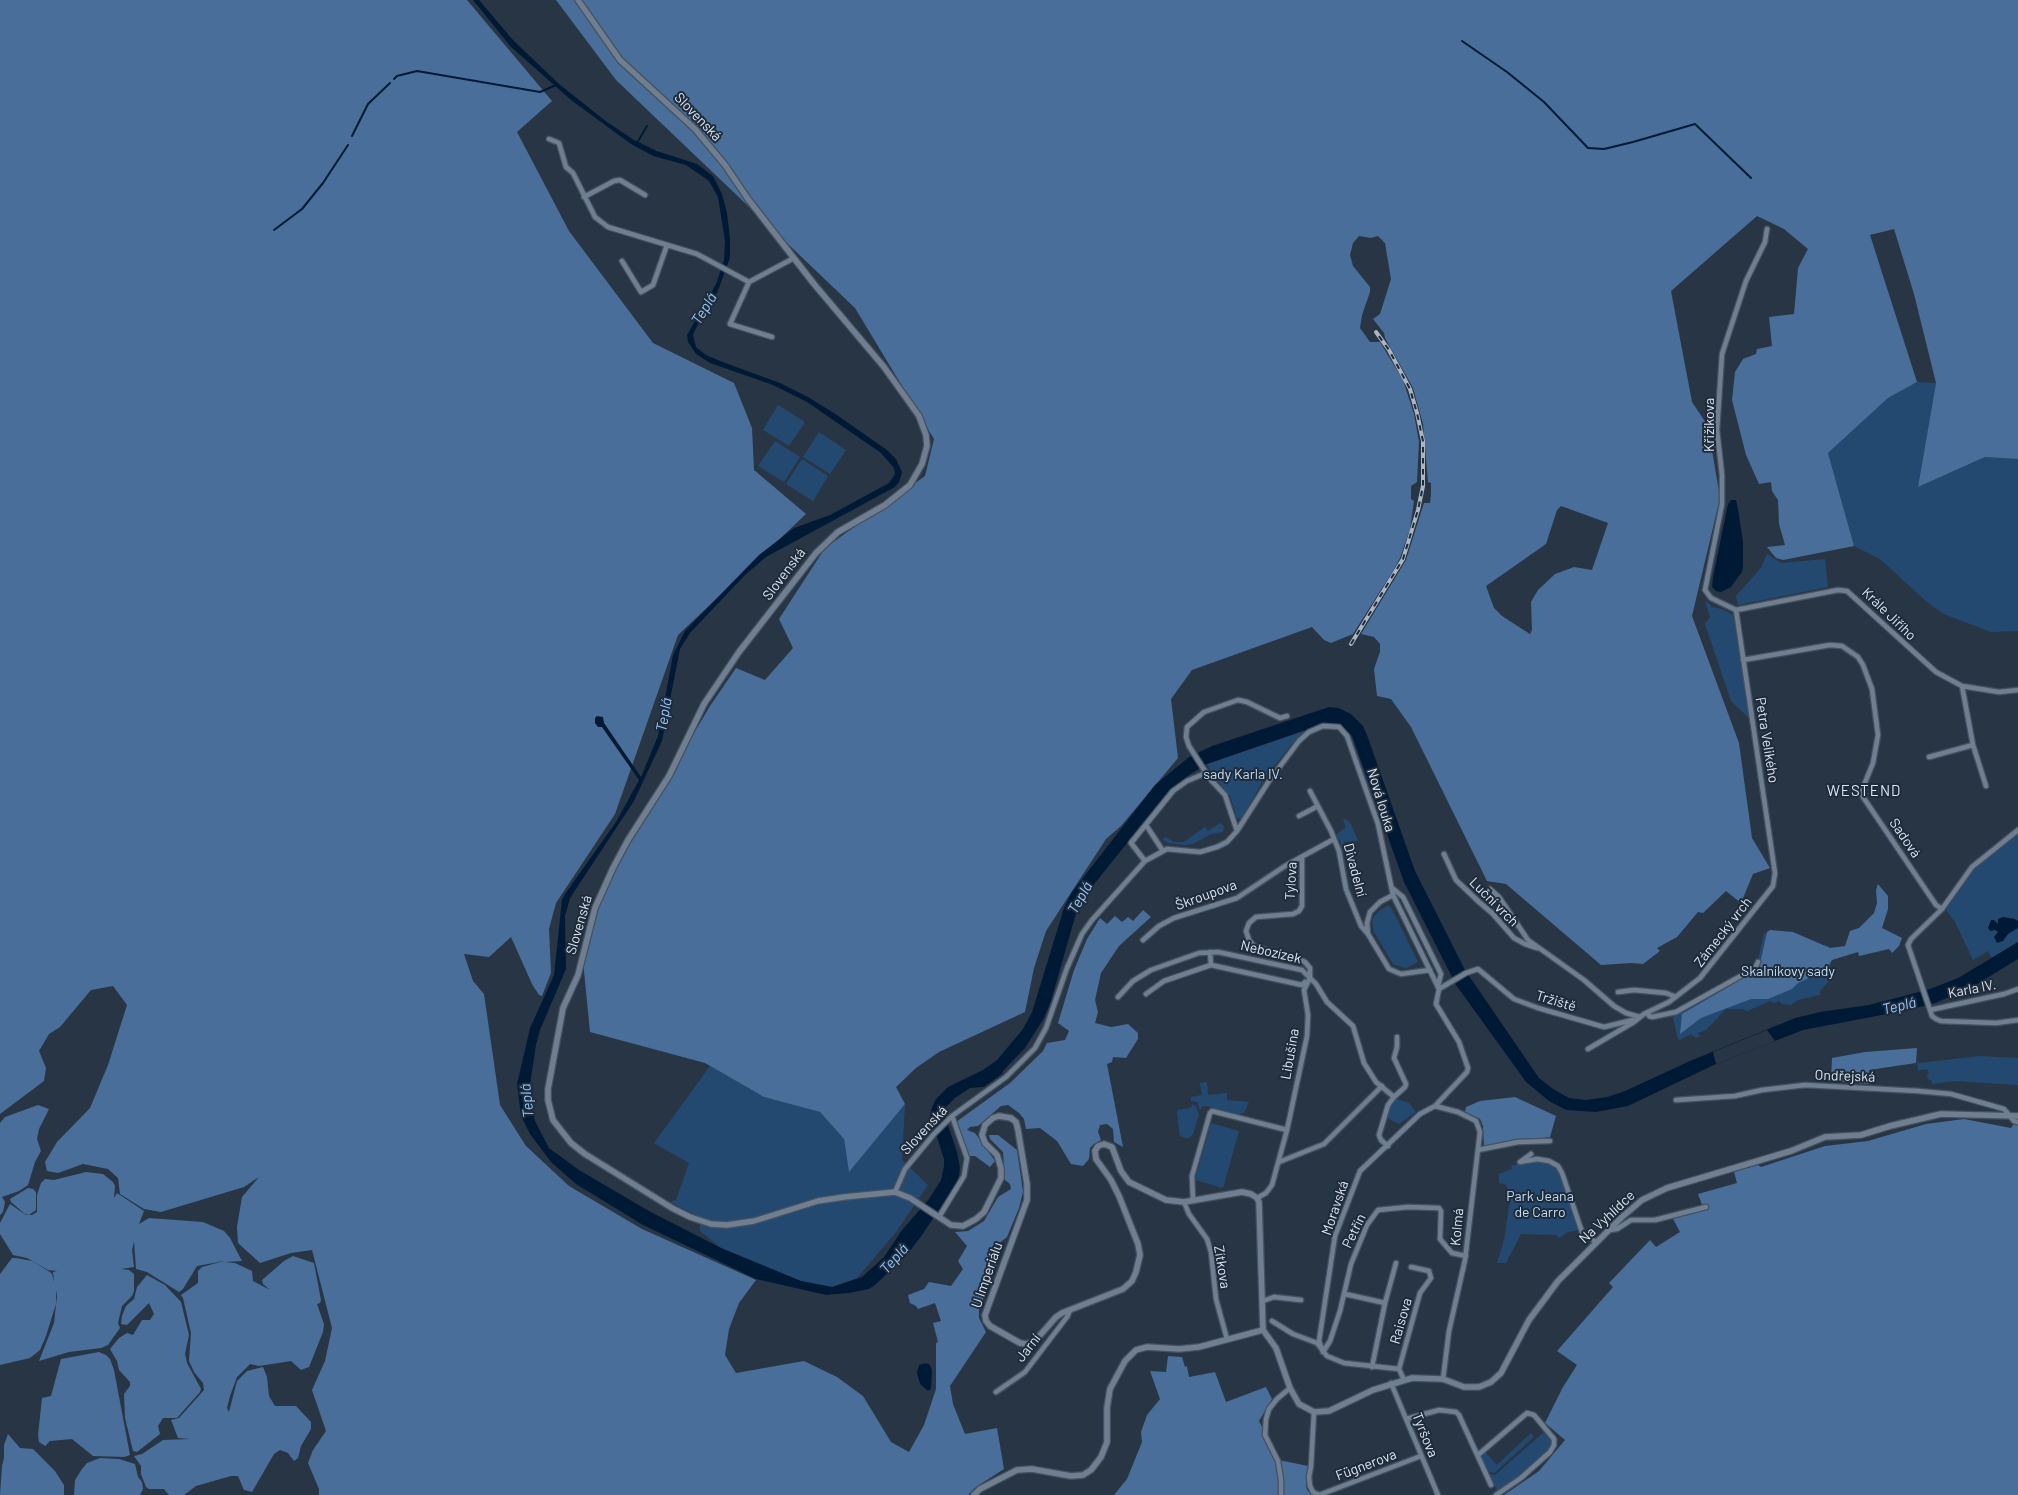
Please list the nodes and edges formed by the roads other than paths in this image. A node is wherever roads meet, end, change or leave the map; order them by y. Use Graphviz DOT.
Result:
graph roads {
  1 [pos="578,0"];
  2 [pos="549,139"];
  3 [pos="645,195"];
  4 [pos="584,196"];
  5 [pos="1767,229"];
  6 [pos="667,245"];
  7 [pos="794,258"];
  8 [pos="622,261"];
  9 [pos="749,282"];
  10 [pos="772,337"];
  11 [pos="1736,610"];
  12 [pos="1743,660"];
  13 [pos="1962,686"];
  14 [pos="2018,690"];
  15 [pos="1287,716"];
  16 [pos="1973,745"];
  17 [pos="1929,757"];
  18 [pos="1206,773"];
  19 [pos="1986,786"];
  20 [pos="1310,791"];
  21 [pos="1318,806"];
  22 [pos="1299,816"];
  23 [pos="1146,825"];
  24 [pos="2018,830"];
  25 [pos="1237,832"];
  26 [pos="1334,839"];
  27 [pos="1163,851"];
  28 [pos="1444,854"];
  29 [pos="1302,857"];
  30 [pos="1145,861"];
  31 [pos="1775,873"];
  32 [pos="1392,888"];
  33 [pos="1490,889"];
  34 [pos="1393,895"];
  35 [pos="1942,909"];
  36 [pos="1368,934"];
  37 [pos="1144,940"];
  38 [pos="1543,950"];
  39 [pos="1210,952"];
  40 [pos="1758,962"];
  41 [pos="1211,965"];
  42 [pos="1430,970"];
  43 [pos="1310,978"];
  44 [pos="1438,988"];
  45 [pos="2018,989"];
  46 [pos="1618,992"];
  47 [pos="1146,994"];
  48 [pos="1118,997"];
  49 [pos="1676,997"];
  50 [pos="1930,1010"];
  51 [pos="1648,1012"];
  52 [pos="1640,1016"];
  53 [pos="2018,1020"];
  54 [pos="1397,1037"];
  55 [pos="1588,1049"];
  56 [pos="1382,1086"];
  57 [pos="1394,1097"];
  58 [pos="1676,1100"];
  59 [pos="1435,1106"];
  60 [pos="2007,1114"];
  61 [pos="952,1116"];
  62 [pos="2018,1116"];
  63 [pos="2018,1122"];
  64 [pos="1287,1130"];
  65 [pos="1550,1141"];
  66 [pos="1388,1146"];
  67 [pos="1478,1150"];
  68 [pos="1531,1154"];
  69 [pos="1279,1162"];
  70 [pos="895,1192"];
  71 [pos="1257,1198"];
  72 [pos="1193,1200"];
  73 [pos="1184,1202"];
  74 [pos="1706,1207"];
  75 [pos="938,1216"];
  76 [pos="1609,1230"];
  77 [pos="1596,1242"];
  78 [pos="1466,1256"];
  79 [pos="1396,1263"];
  80 [pos="1411,1267"];
  81 [pos="1345,1294"];
  82 [pos="1301,1300"];
  83 [pos="1263,1301"];
  84 [pos="1385,1303"];
  85 [pos="1070,1310"];
  86 [pos="1272,1321"];
  87 [pos="1263,1330"];
  88 [pos="1227,1339"];
  89 [pos="1323,1352"];
  90 [pos="1372,1367"];
  91 [pos="1399,1369"];
  92 [pos="1443,1379"];
  93 [pos="1404,1380"];
  94 [pos="1392,1383"];
  95 [pos="1290,1388"];
  96 [pos="996,1392"];
  97 [pos="1314,1412"];
  98 [pos="1406,1419"];
  99 [pos="1478,1454"];
  100 [pos="1421,1456"];
  101 [pos="1491,1484"];
  102 [pos="974,1495"];
  103 [pos="1281,1495"];
  104 [pos="1319,1495"];
  105 [pos="1438,1495"];
  106 [pos="1496,1495"];
  1 -- 7 [label="street, Slovenská"];
  2 -- 4 [label="street"];
  3 -- 4 [label="street"];
  4 -- 6 [label="street"];
  5 -- 11 [label="street, Křižíkova"];
  6 -- 8 [label="street"];
  6 -- 9 [label="street"];
  7 -- 9 [label="street"];
  7 -- 70 [label="street, Slovenská"];
  9 -- 10 [label="street"];
  11 -- 12 [label="street, Petra Velikého"];
  11 -- 13 [label="street, Krále Jiřího"];
  12 -- 31 [label="street, Petra Velikého"];
  12 -- 35 [label="street, Sadová"];
  13 -- 14 [label="street, Krále Jiřího"];
  13 -- 16 [label="street"];
  15 -- 18 [label="street"];
  16 -- 17 [label="street"];
  16 -- 19 [label="street"];
  18 -- 23 [label="street"];
  18 -- 25 [label="street"];
  20 -- 21 [label="street, Divadelní"];
  21 -- 22 [label="street"];
  21 -- 26 [label="street, Divadelní"];
  23 -- 27 [label="street"];
  23 -- 30 [label="street"];
  24 -- 35 [label="street"];
  25 -- 27 [label="street"];
  25 -- 32 [label="street, Nová louka"];
  26 -- 29 [label="street, Tylova"];
  26 -- 36 [label="street, Divadelní"];
  27 -- 30 [label="street, Slovenská"];
  28 -- 38 [label="street, Luční vrch"];
  29 -- 37 [label="street, Škroupova"];
  29 -- 43 [label="street, Tylova"];
  30 -- 61 [label="street, Slovenská"];
  31 -- 49 [label="street, Zámecký vrch"];
  32 -- 34 [label="street, Nová louka"];
  32 -- 44 [label="street"];
  33 -- 38 [label="street"];
  34 -- 36 [label="street"];
  34 -- 42 [label="street, Nová louka"];
  35 -- 50 [label="street"];
  36 -- 42 [label="street, Divadelní"];
  38 -- 52 [label="street"];
  39 -- 41 [label="street"];
  39 -- 43 [label="street, Nebozízek"];
  39 -- 48 [label="street, Nebozízek"];
  40 -- 51 [label="street"];
  41 -- 43 [label="street, Nebozízek"];
  41 -- 47 [label="street"];
  42 -- 44 [label="street, Nová louka"];
  43 -- 56 [label="street"];
  43 -- 64 [label="street, Libušina"];
  44 -- 52 [label="street, Tržiště"];
  44 -- 59 [label="street, Moravská"];
  45 -- 50 [label="street, Karla IV."];
  46 -- 49 [label="street"];
  49 -- 51 [label="street, Zámecký vrch"];
  50 -- 53 [label="street"];
  51 -- 52 [label="street, Zámecký vrch"];
  52 -- 55 [label="street, Zámecký vrch"];
  54 -- 57 [label="street"];
  56 -- 57 [label="street"];
  56 -- 69 [label="street"];
  57 -- 66 [label="street"];
  58 -- 60 [label="street, Ondřejská"];
  59 -- 66 [label="street, Moravská"];
  59 -- 67 [label="street, Kolmá"];
  60 -- 62 [label="street, Na Vyhlídce"];
  60 -- 63 [label="street, Ondřejská"];
  60 -- 76 [label="street, Na Vyhlídce"];
  61 -- 70 [label="street, Slovenská"];
  61 -- 75 [label="street"];
  64 -- 69 [label="street, Libušina"];
  64 -- 72 [label="street"];
  65 -- 67 [label="street"];
  66 -- 89 [label="street, Moravská"];
  67 -- 78 [label="street, Kolmá"];
  68 -- 77 [label="street"];
  69 -- 71 [label="street, Libušina"];
  70 -- 75 [label="street, U Imperiálu"];
  71 -- 72 [label="street, U Imperiálu"];
  71 -- 83 [label="street"];
  72 -- 73 [label="street, U Imperiálu"];
  73 -- 85 [label="street, U Imperiálu"];
  73 -- 88 [label="street, Zítkova"];
  74 -- 76 [label="street"];
  75 -- 85 [label="street, U Imperiálu"];
  76 -- 77 [label="street, Na Vyhlídce"];
  77 -- 92 [label="street, Na Vyhlídce"];
  78 -- 81 [label="street, Petřín"];
  78 -- 92 [label="street, Kolmá"];
  79 -- 84 [label="street, Raisova"];
  80 -- 91 [label="street, Raisova"];
  81 -- 84 [label="street, Raisova"];
  81 -- 89 [label="street, Petřín"];
  82 -- 83 [label="street"];
  83 -- 87 [label="street"];
  84 -- 90 [label="street, Raisova"];
  85 -- 96 [label="street, Jarní"];
  86 -- 89 [label="street"];
  87 -- 88 [label="street"];
  87 -- 95 [label="street"];
  88 -- 102 [label="street"];
  89 -- 90 [label="street"];
  90 -- 91 [label="street"];
  91 -- 93 [label="street"];
  92 -- 93 [label="street, Na Vyhlídce"];
  93 -- 94 [label="street, Na Vyhlídce"];
  94 -- 97 [label="street, Na Vyhlídce"];
  94 -- 98 [label="street, Tyršova"];
  95 -- 97 [label="street"];
  95 -- 103 [label="street"];
  97 -- 104 [label="street"];
  98 -- 99 [label="street"];
  98 -- 100 [label="street, Tyršova"];
  99 -- 101 [label="street"];
  99 -- 106 [label="street"];
  100 -- 104 [label="street, Fügnerova"];
  100 -- 105 [label="street, Tyršova"];
}
